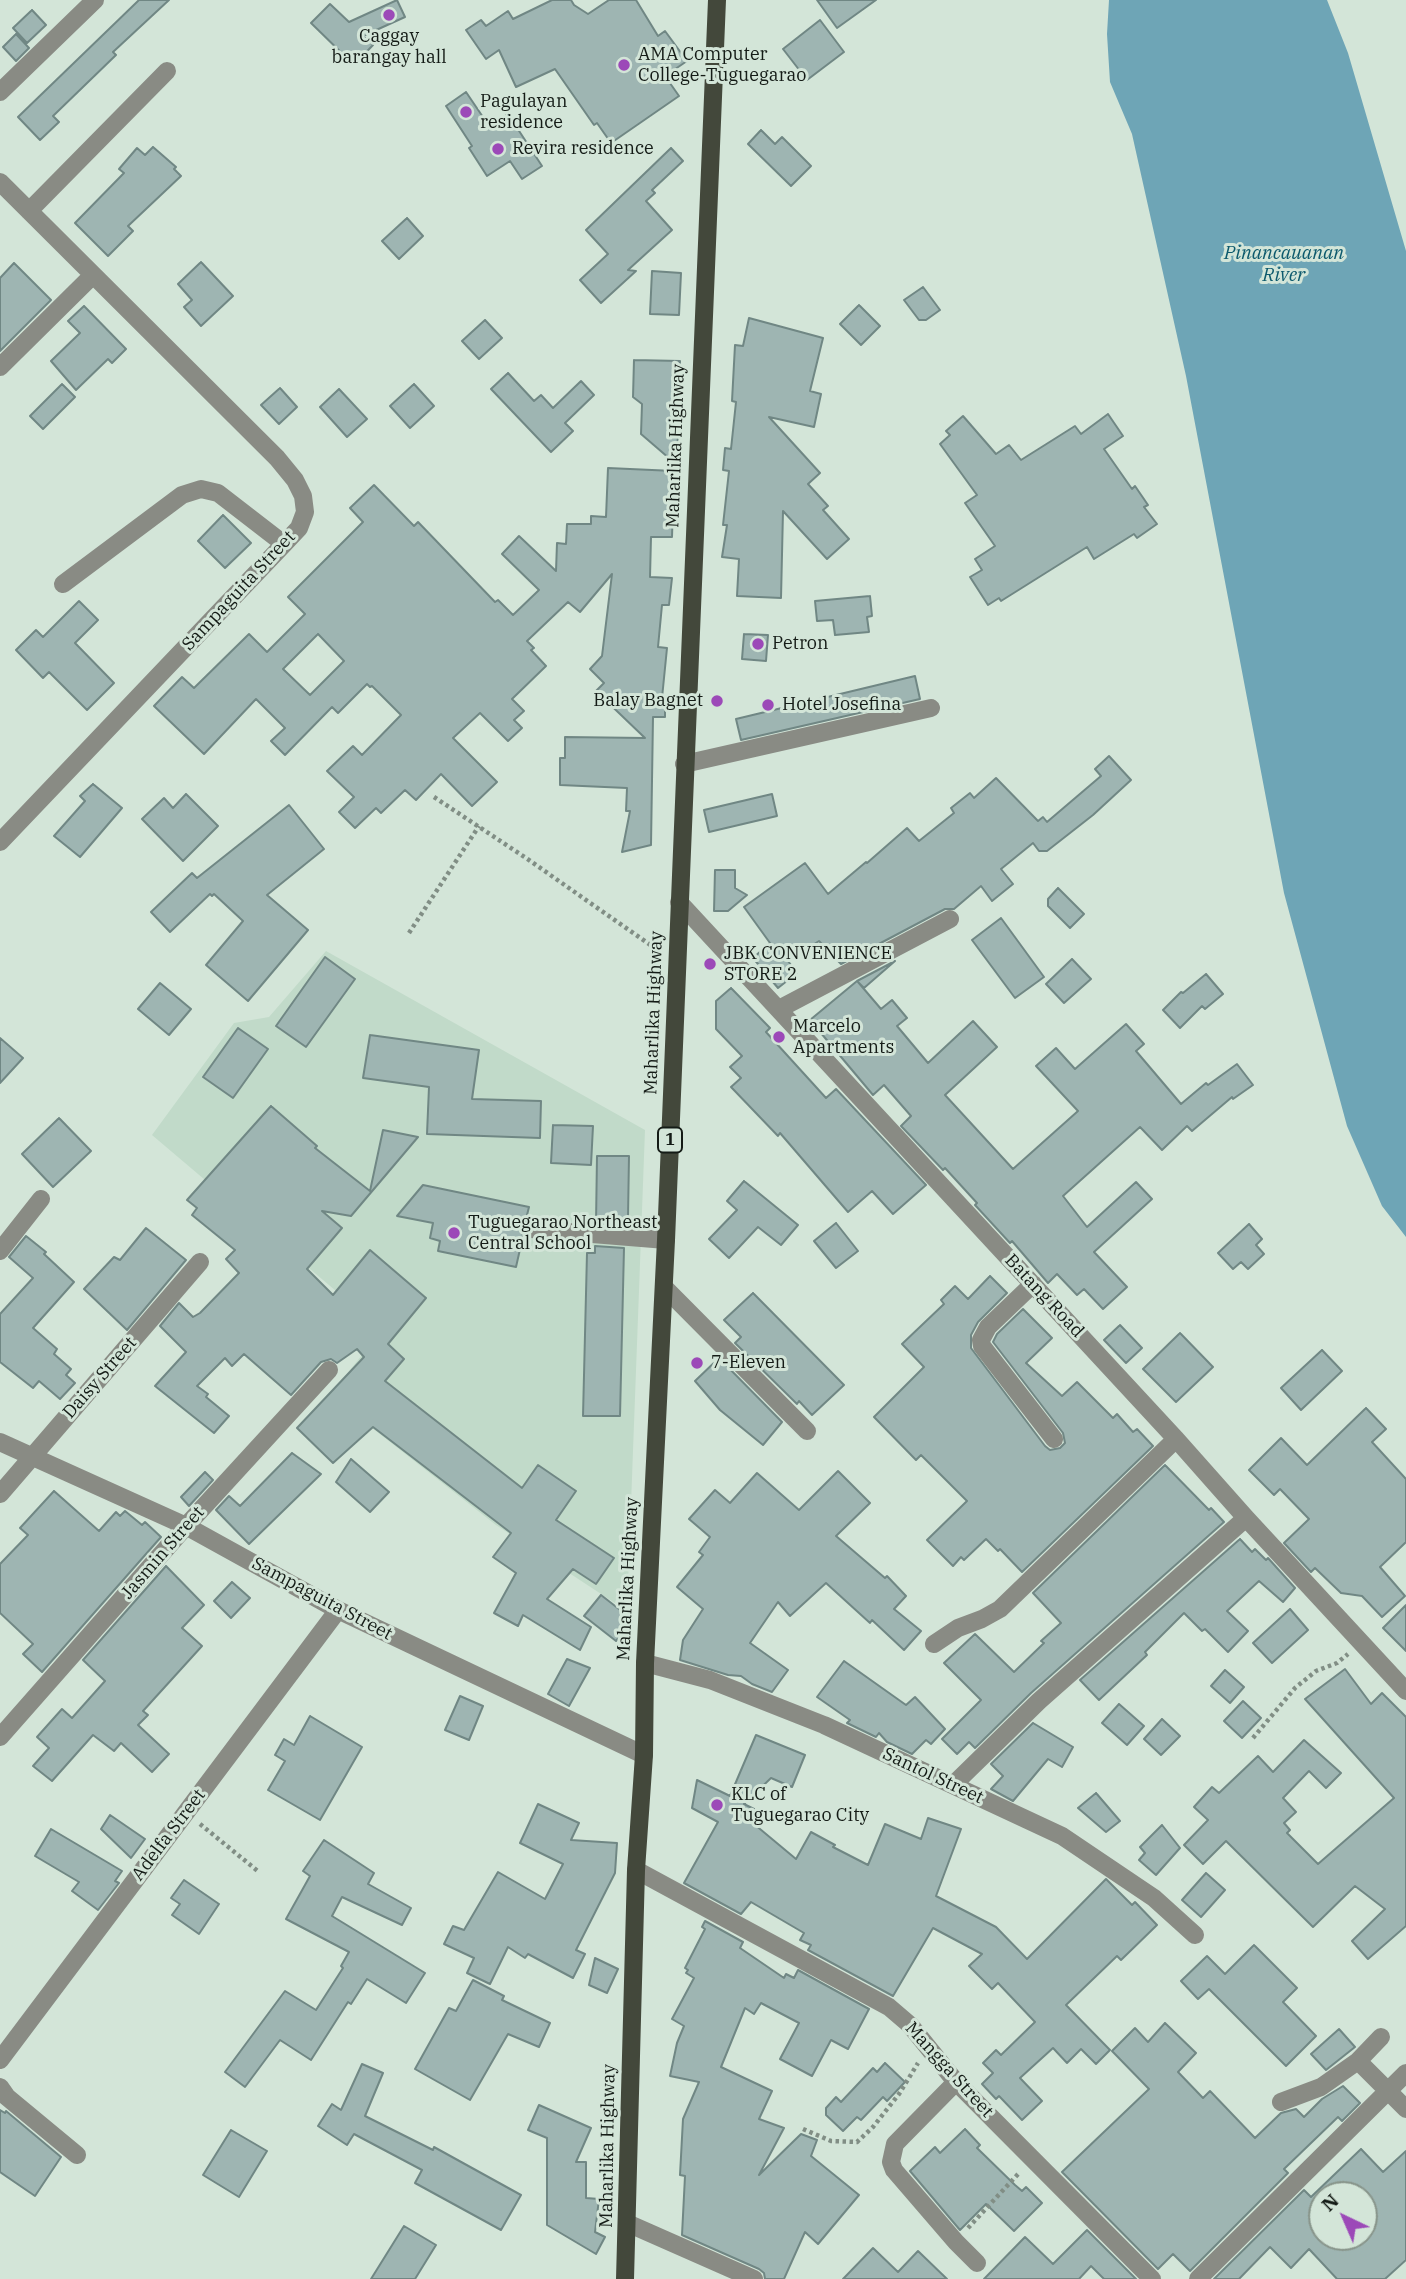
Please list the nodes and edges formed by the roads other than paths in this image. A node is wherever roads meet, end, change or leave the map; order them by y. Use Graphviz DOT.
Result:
graph roads {
  1 [pos="94,0"];
  2 [pos="717,0"];
  3 [pos="167,71"];
  4 [pos="0,92"];
  5 [pos="0,181"];
  6 [pos="29,211"];
  7 [pos="92,276"];
  8 [pos="0,367"];
  9 [pos="284,544"];
  10 [pos="63,584"];
  11 [pos="931,708"];
  12 [pos="684,764"];
  13 [pos="0,842"];
  14 [pos="679,902"];
  15 [pos="950,919"];
  16 [pos="779,1009"];
  17 [pos="41,1199"];
  18 [pos="531,1229"];
  19 [pos="666,1240"];
  20 [pos="0,1251"];
  21 [pos="200,1262"];
  22 [pos="1033,1284"];
  23 [pos="664,1287"];
  24 [pos="329,1370"];
  25 [pos="807,1431"];
  26 [pos="1054,1439"];
  27 [pos="1176,1439"];
  28 [pos="0,1442"];
  29 [pos="33,1457"];
  30 [pos="0,1494"];
  31 [pos="1245,1518"];
  32 [pos="186,1526"];
  33 [pos="338,1610"];
  34 [pos="934,1644"];
  35 [pos="645,1662"];
  36 [pos="1406,1691"];
  37 [pos="0,1737"];
  38 [pos="644,1755"];
  39 [pos="953,1785"];
  40 [pos="636,1870"];
  41 [pos="1195,1935"];
  42 [pos="1381,2036"];
  43 [pos="0,2060"];
  44 [pos="1358,2061"];
  45 [pos="1406,2073"];
  46 [pos="956,2082"];
  47 [pos="1389,2089"];
  48 [pos="2,2097"];
  49 [pos="1281,2102"];
  50 [pos="1406,2109"];
  51 [pos="77,2155"];
  52 [pos="627,2223"];
  53 [pos="977,2263"];
  54 [pos="625,2279"];
  55 [pos="754,2279"];
  56 [pos="1152,2279"];
  57 [pos="1198,2279"];
  1 -- 4 [label="street"];
  2 -- 12 [label="main road, Maharlika Highway / 1"];
  3 -- 6 [label="street"];
  5 -- 6 [label="street, Sampaguita Street"];
  6 -- 7 [label="street, Sampaguita Street"];
  7 -- 8 [label="street"];
  7 -- 9 [label="street, Sampaguita Street"];
  9 -- 10 [label="street"];
  9 -- 13 [label="street, Sampaguita Street"];
  11 -- 12 [label="street"];
  12 -- 14 [label="main road, Maharlika Highway / 1"];
  14 -- 16 [label="street, Batang Road"];
  14 -- 19 [label="main road, Maharlika Highway / 1"];
  15 -- 16 [label="street"];
  16 -- 22 [label="street, Batang Road"];
  17 -- 20 [label="street"];
  18 -- 19 [label="street"];
  19 -- 23 [label="main road, Maharlika Highway / 1"];
  21 -- 29 [label="street, Daisy Street"];
  22 -- 26 [label="street"];
  22 -- 27 [label="street, Batang Road"];
  23 -- 25 [label="street"];
  23 -- 35 [label="main road, Maharlika Highway / 1"];
  24 -- 32 [label="street, Jasmin Street"];
  27 -- 31 [label="street, Batang Road"];
  27 -- 34 [label="street"];
  28 -- 29 [label="street, Sampaguita Street"];
  29 -- 30 [label="street, Daisy Street"];
  29 -- 32 [label="street, Sampaguita Street"];
  31 -- 36 [label="street, Batang Road"];
  31 -- 39 [label="street"];
  32 -- 33 [label="street, Sampaguita Street"];
  32 -- 37 [label="street, Jasmin Street"];
  33 -- 38 [label="street, Sampaguita Street"];
  33 -- 43 [label="street, Adelfa Street"];
  35 -- 38 [label="main road, Maharlika Highway / 1"];
  35 -- 39 [label="street, Santol Street"];
  38 -- 40 [label="main road, Maharlika Highway / 1"];
  39 -- 41 [label="street, Santol Street"];
  40 -- 46 [label="street, Mangga Street"];
  40 -- 52 [label="main road, Maharlika Highway / 1"];
  42 -- 44 [label="street"];
  44 -- 47 [label="street"];
  44 -- 49 [label="street"];
  45 -- 47 [label="street"];
  46 -- 53 [label="street"];
  46 -- 56 [label="street, Mangga Street"];
  47 -- 50 [label="street"];
  47 -- 57 [label="street"];
  48 -- 51 [label="street"];
  52 -- 54 [label="main road, Maharlika Highway / 1"];
  52 -- 55 [label="street"];
}
